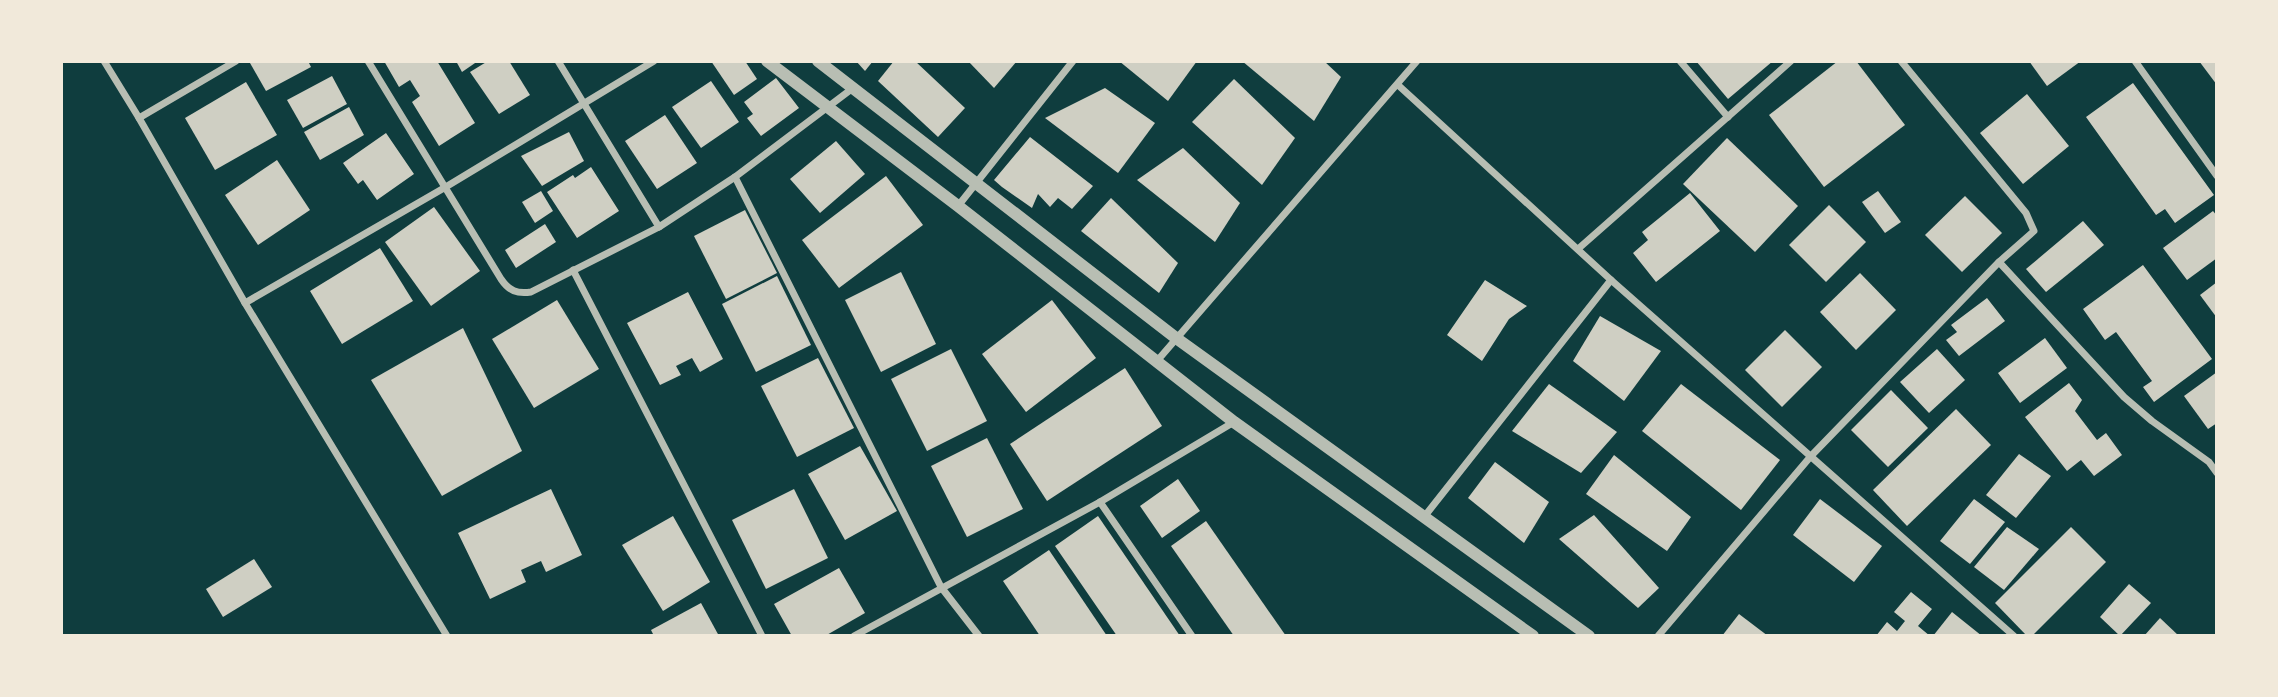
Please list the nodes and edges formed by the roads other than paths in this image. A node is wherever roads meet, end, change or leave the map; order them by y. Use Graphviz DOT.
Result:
graph roads {
  1 [pos="104,61"];
  2 [pos="236,61"];
  3 [pos="368,61"];
  4 [pos="558,61"];
  5 [pos="654,61"];
  6 [pos="767,61"];
  7 [pos="818,61"];
  8 [pos="1073,61"];
  9 [pos="1417,61"];
  10 [pos="1680,61"];
  11 [pos="1791,61"];
  12 [pos="1901,61"];
  13 [pos="2135,61"];
  14 [pos="1398,85"];
  15 [pos="853,88"];
  16 [pos="584,104"];
  17 [pos="829,107"];
  18 [pos="1728,117"];
  19 [pos="139,118"];
  20 [pos="2217,176"];
  21 [pos="735,177"];
  22 [pos="976,183"];
  23 [pos="444,188"];
  24 [pos="958,206"];
  25 [pos="659,228"];
  26 [pos="1578,249"];
  27 [pos="1999,262"];
  28 [pos="573,270"];
  29 [pos="1611,280"];
  30 [pos="245,303"];
  31 [pos="1176,338"];
  32 [pos="1157,361"];
  33 [pos="1234,422"];
  34 [pos="1811,456"];
  35 [pos="2217,473"];
  36 [pos="1100,502"];
  37 [pos="1423,517"];
  38 [pos="941,587"];
  39 [pos="447,636"];
  40 [pos="762,636"];
  41 [pos="855,636"];
  42 [pos="979,636"];
  43 [pos="1192,636"];
  44 [pos="1533,636"];
  45 [pos="1589,636"];
  46 [pos="1658,636"];
  47 [pos="2014,636"];
  1 -- 19 [label="street"];
  2 -- 19 [label="street"];
  3 -- 23 [label="street"];
  4 -- 16 [label="street"];
  5 -- 16 [label="street"];
  6 -- 17 [label="street"];
  7 -- 15 [label="street"];
  8 -- 22 [label="street"];
  9 -- 14 [label="street"];
  10 -- 18 [label="street"];
  11 -- 18 [label="street"];
  12 -- 27 [label="street"];
  13 -- 20 [label="street"];
  14 -- 26 [label="street"];
  14 -- 31 [label="street"];
  15 -- 17 [label="street"];
  15 -- 22 [label="street"];
  16 -- 23 [label="street"];
  16 -- 25 [label="street"];
  17 -- 21 [label="street"];
  17 -- 24 [label="street"];
  18 -- 26 [label="street"];
  19 -- 30 [label="street"];
  21 -- 25 [label="street"];
  21 -- 38 [label="street"];
  22 -- 24 [label="street"];
  22 -- 31 [label="street"];
  23 -- 28 [label="street"];
  23 -- 30 [label="street"];
  24 -- 32 [label="street"];
  25 -- 28 [label="street"];
  26 -- 29 [label="street"];
  27 -- 34 [label="street"];
  27 -- 35 [label="street"];
  28 -- 40 [label="street"];
  29 -- 34 [label="street"];
  29 -- 37 [label="street"];
  30 -- 39 [label="street"];
  31 -- 32 [label="street"];
  31 -- 37 [label="street"];
  32 -- 33 [label="street"];
  33 -- 36 [label="street"];
  33 -- 44 [label="street"];
  34 -- 46 [label="street"];
  34 -- 47 [label="street"];
  36 -- 38 [label="street"];
  36 -- 43 [label="street"];
  37 -- 45 [label="street"];
  38 -- 41 [label="street"];
  38 -- 42 [label="street"];
}
